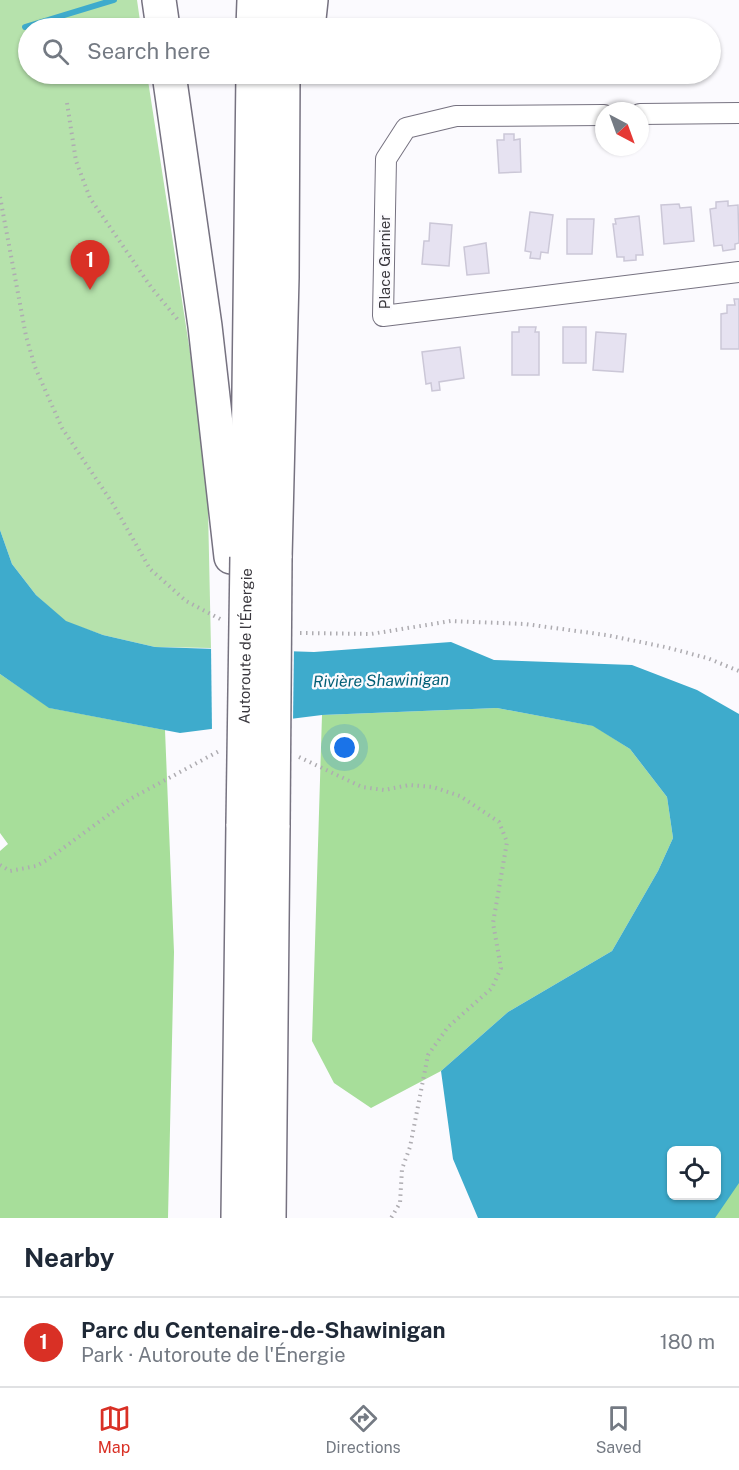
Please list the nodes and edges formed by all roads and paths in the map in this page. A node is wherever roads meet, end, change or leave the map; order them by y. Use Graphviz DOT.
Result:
graph roads {
  1 [pos="159,0"];
  2 [pos="254,0"];
  3 [pos="284,0"];
  4 [pos="311,0"];
  5 [pos="162,18"];
  6 [pos="253,18"];
  7 [pos="284,18"];
  8 [pos="309,18"];
  9 [pos="170,84"];
  10 [pos="253,84"];
  11 [pos="283,84"];
  12 [pos="302,84"];
  13 [pos="67,103"];
  14 [pos="739,113"];
  15 [pos="649,114"];
  16 [pos="595,115"];
  17 [pos="739,272"];
  18 [pos="282,277"];
  19 [pos="205,326"];
  20 [pos="251,558"];
  21 [pos="225,749"];
  22 [pos="292,754"];
  23 [pos="258,825"];
  24 [pos="0,865"];
  25 [pos="238,1218"];
  26 [pos="269,1218"];
  27 [pos="391,1218"];
  1 -- 5 [label="highway"];
  2 -- 6 [label="highway"];
  3 -- 7 [label="highway"];
  4 -- 8 [label="highway"];
  9 -- 19 [label="highway"];
  10 -- 20 [label="highway, Autoroute de l'Énergie"];
  11 -- 18 [label="highway, Autoroute de l'Énergie"];
  12 -- 18 [label="highway"];
  13 -- 19 [label="path"];
  14 -- 15 [label="street"];
  16 -- 17 [label="street, Place Garnier"];
  18 -- 20 [label="highway, Autoroute de l'Énergie"];
  19 -- 20 [label="highway"];
  20 -- 23 [label="highway, Autoroute de l'Énergie, bridge"];
  20 -- 23 [label="highway, Autoroute de l'Énergie, bridge"];
  21 -- 24 [label="path"];
  22 -- 27 [label="path"];
  23 -- 25 [label="highway, Autoroute de l'Énergie"];
  23 -- 26 [label="highway, Autoroute de l'Énergie"];
}
